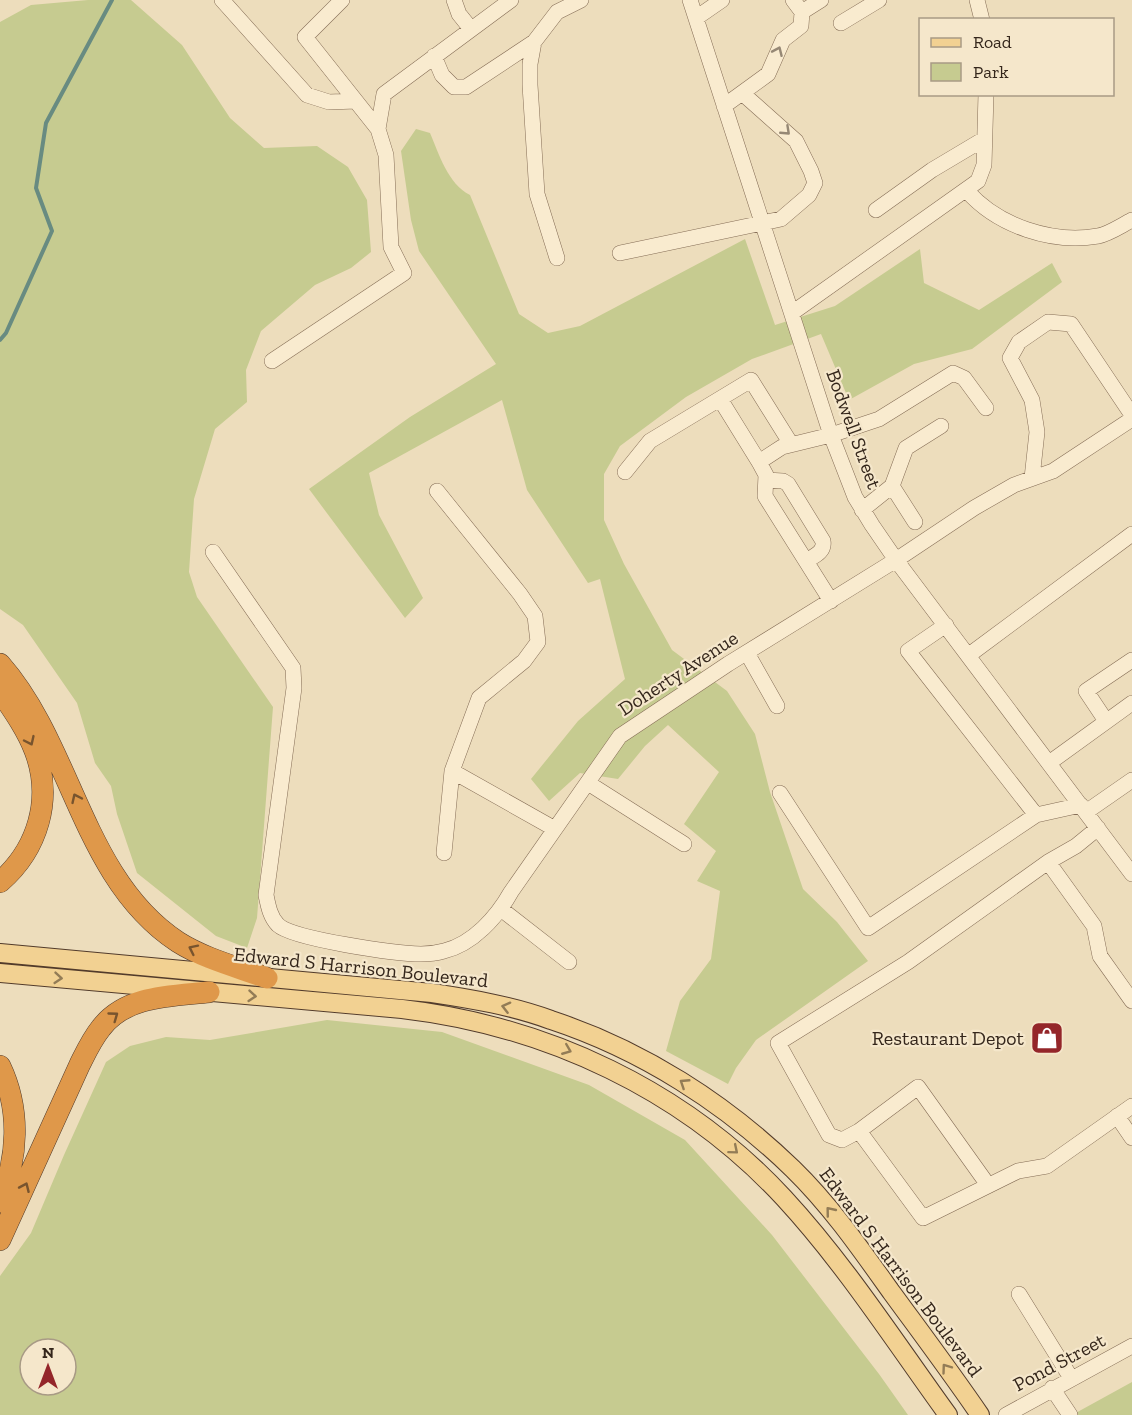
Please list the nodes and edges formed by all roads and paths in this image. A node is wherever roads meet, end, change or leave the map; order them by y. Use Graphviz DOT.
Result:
graph roads {
  1 [pos="222,0"];
  2 [pos="342,0"];
  3 [pos="454,0"];
  4 [pos="511,0"];
  5 [pos="581,0"];
  6 [pos="690,0"];
  7 [pos="722,0"];
  8 [pos="821,0"];
  9 [pos="879,0"];
  10 [pos="977,0"];
  11 [pos="797,6"];
  12 [pos="696,18"];
  13 [pos="982,18"];
  14 [pos="841,23"];
  15 [pos="471,29"];
  16 [pos="534,42"];
  17 [pos="434,56"];
  18 [pos="742,93"];
  19 [pos="986,96"];
  20 [pos="356,101"];
  21 [pos="724,106"];
  22 [pos="378,129"];
  23 [pos="984,139"];
  24 [pos="967,191"];
  25 [pos="876,210"];
  26 [pos="1132,220"];
  27 [pos="762,222"];
  28 [pos="620,253"];
  29 [pos="557,258"];
  30 [pos="792,314"];
  31 [pos="272,361"];
  32 [pos="720,399"];
  33 [pos="986,408"];
  34 [pos="1132,417"];
  35 [pos="941,426"];
  36 [pos="831,435"];
  37 [pos="791,444"];
  38 [pos="759,462"];
  39 [pos="625,472"];
  40 [pos="1032,478"];
  41 [pos="766,480"];
  42 [pos="892,486"];
  43 [pos="437,491"];
  44 [pos="862,510"];
  45 [pos="915,522"];
  46 [pos="1132,534"];
  47 [pos="213,552"];
  48 [pos="896,560"];
  49 [pos="806,561"];
  50 [pos="831,601"];
  51 [pos="946,625"];
  52 [pos="747,653"];
  53 [pos="969,656"];
  54 [pos="1132,660"];
  55 [pos="0,664"];
  56 [pos="0,691"];
  57 [pos="1132,703"];
  58 [pos="777,706"];
  59 [pos="1106,722"];
  60 [pos="1050,763"];
  61 [pos="452,771"];
  62 [pos="1132,780"];
  63 [pos="588,783"];
  64 [pos="780,793"];
  65 [pos="1083,808"];
  66 [pos="1036,815"];
  67 [pos="1098,828"];
  68 [pos="555,829"];
  69 [pos="684,844"];
  70 [pos="444,853"];
  71 [pos="1048,862"];
  72 [pos="1132,874"];
  73 [pos="0,882"];
  74 [pos="501,909"];
  75 [pos="0,953"];
  76 [pos="569,962"];
  77 [pos="0,973"];
  78 [pos="267,978"];
  79 [pos="209,992"];
  80 [pos="1132,1001"];
  81 [pos="0,1066"];
  82 [pos="1132,1106"];
  83 [pos="1117,1116"];
  84 [pos="860,1131"];
  85 [pos="1132,1138"];
  86 [pos="988,1185"];
  87 [pos="0,1202"];
  88 [pos="0,1240"];
  89 [pos="1019,1294"];
  90 [pos="1132,1346"];
  91 [pos="1071,1378"];
  92 [pos="1052,1388"];
  93 [pos="948,1415"];
  94 [pos="980,1415"];
  95 [pos="1006,1415"];
  96 [pos="1070,1415"];
  1 -- 20 [label="street"];
  2 -- 20 [label="street"];
  3 -- 15 [label="street"];
  4 -- 15 [label="street"];
  5 -- 16 [label="street"];
  6 -- 12 [label="street, Bodwell Street"];
  7 -- 12 [label="street"];
  8 -- 11 [label="street"];
  9 -- 14 [label="street"];
  10 -- 13 [label="street"];
  18 -- 11 [label="street, one-way"];
  12 -- 21 [label="street, Bodwell Street"];
  15 -- 17 [label="street"];
  16 -- 17 [label="street"];
  16 -- 29 [label="street"];
  17 -- 22 [label="street"];
  18 -- 21 [label="street"];
  18 -- 27 [label="street, one-way"];
  19 -- 23 [label="street"];
  20 -- 22 [label="street"];
  21 -- 27 [label="street, Bodwell Street"];
  22 -- 31 [label="street"];
  23 -- 24 [label="street"];
  23 -- 25 [label="street"];
  24 -- 26 [label="street"];
  24 -- 30 [label="street"];
  27 -- 28 [label="street"];
  27 -- 30 [label="street, Bodwell Street"];
  30 -- 36 [label="street, Bodwell Street"];
  32 -- 37 [label="street"];
  32 -- 38 [label="street"];
  32 -- 39 [label="street"];
  33 -- 36 [label="street"];
  34 -- 40 [label="street, Doherty Avenue"];
  34 -- 40 [label="street"];
  35 -- 42 [label="street"];
  36 -- 37 [label="street"];
  36 -- 44 [label="street, Bodwell Street"];
  37 -- 38 [label="street"];
  38 -- 41 [label="street"];
  40 -- 48 [label="street, Doherty Avenue"];
  41 -- 49 [label="street"];
  41 -- 49 [label="street"];
  42 -- 44 [label="street"];
  42 -- 45 [label="street"];
  43 -- 61 [label="street"];
  44 -- 48 [label="street, Bodwell Street"];
  46 -- 53 [label="street"];
  47 -- 74 [label="street, Doherty Avenue"];
  48 -- 50 [label="street, Doherty Avenue"];
  48 -- 51 [label="street, Bodwell Street"];
  49 -- 50 [label="street"];
  50 -- 52 [label="street, Doherty Avenue"];
  51 -- 53 [label="street, Bodwell Street"];
  51 -- 66 [label="street"];
  52 -- 58 [label="street"];
  52 -- 63 [label="street, Doherty Avenue"];
  53 -- 60 [label="street, Bodwell Street"];
  54 -- 59 [label="street"];
  78 -- 55 [label="highway, one-way"];
  56 -- 73 [label="highway, one-way"];
  57 -- 59 [label="street"];
  59 -- 60 [label="street"];
  60 -- 65 [label="street, Bodwell Street"];
  61 -- 68 [label="street"];
  61 -- 70 [label="street"];
  62 -- 65 [label="street"];
  63 -- 68 [label="street, Doherty Avenue"];
  63 -- 69 [label="street"];
  64 -- 66 [label="street"];
  65 -- 66 [label="street"];
  65 -- 67 [label="street, Bodwell Street"];
  67 -- 71 [label="street"];
  67 -- 72 [label="street, Bodwell Street"];
  68 -- 74 [label="street, Doherty Avenue"];
  71 -- 80 [label="street"];
  71 -- 84 [label="street"];
  74 -- 76 [label="street"];
  75 -- 78 [label="main road, Edward S Harrison Boulevard"];
  77 -- 79 [label="main road, Edward S Harrison Boulevard, one-way"];
  94 -- 78 [label="main road, Edward S Harrison Boulevard, one-way"];
  88 -- 79 [label="highway, one-way"];
  79 -- 93 [label="main road, Edward S Harrison Boulevard, one-way"];
  81 -- 87 [label="highway"];
  82 -- 83 [label="street"];
  83 -- 85 [label="street"];
  83 -- 86 [label="street"];
  84 -- 86 [label="street"];
  84 -- 86 [label="street"];
  89 -- 91 [label="street"];
  90 -- 91 [label="street, Pond Street"];
  91 -- 92 [label="street, Pond Street"];
  92 -- 95 [label="street, Pond Street"];
  92 -- 96 [label="street"];
}
